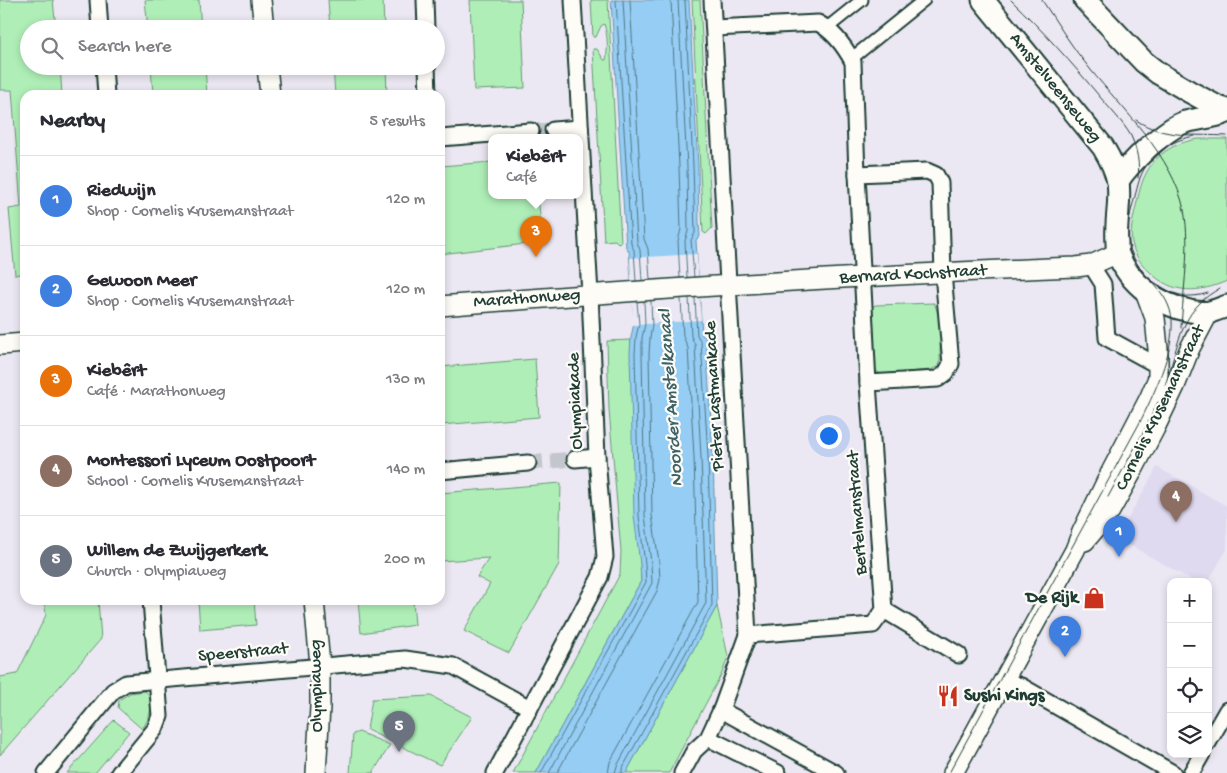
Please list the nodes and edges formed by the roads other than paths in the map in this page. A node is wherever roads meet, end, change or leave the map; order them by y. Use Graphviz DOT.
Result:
graph roads {
  1 [pos="98,0"];
  2 [pos="261,0"];
  3 [pos="425,0"];
  4 [pos="572,0"];
  5 [pos="712,0"];
  6 [pos="862,0"];
  7 [pos="924,0"];
  8 [pos="983,0"];
  9 [pos="1085,0"];
  10 [pos="99,20"];
  11 [pos="263,20"];
  12 [pos="426,20"];
  13 [pos="714,28"];
  14 [pos="828,28"];
  15 [pos="851,59"];
  16 [pos="105,75"];
  17 [pos="268,75"];
  18 [pos="427,75"];
  19 [pos="106,90"];
  20 [pos="269,90"];
  21 [pos="428,90"];
  22 [pos="1224,113"];
  23 [pos="580,128"];
  24 [pos="553,130"];
  25 [pos="531,131"];
  26 [pos="488,134"];
  27 [pos="492,134"];
  28 [pos="580,134"];
  29 [pos="445,138"];
  30 [pos="857,174"];
  31 [pos="583,178"];
  32 [pos="1118,181"];
  33 [pos="1118,253"];
  34 [pos="1091,265"];
  35 [pos="943,273"];
  36 [pos="863,277"];
  37 [pos="727,286"];
  38 [pos="706,287"];
  39 [pos="1145,291"];
  40 [pos="590,294"];
  41 [pos="445,306"];
  42 [pos="1218,309"];
  43 [pos="20,343"];
  44 [pos="0,345"];
  45 [pos="1159,362"];
  46 [pos="868,384"];
  47 [pos="597,457"];
  48 [pos="575,459"];
  49 [pos="528,463"];
  50 [pos="445,471"];
  51 [pos="1075,550"];
  52 [pos="151,605"];
  53 [pos="314,605"];
  54 [pos="884,610"];
  55 [pos="748,634"];
  56 [pos="959,655"];
  57 [pos="320,665"];
  58 [pos="158,680"];
  59 [pos="1003,680"];
  60 [pos="530,708"];
  61 [pos="721,710"];
  62 [pos="1227,710"];
  63 [pos="1212,736"];
  64 [pos="708,738"];
  65 [pos="1200,758"];
  66 [pos="46,773"];
  67 [pos="119,773"];
  68 [pos="316,773"];
  69 [pos="495,773"];
  70 [pos="682,773"];
  71 [pos="778,773"];
  72 [pos="836,773"];
  73 [pos="953,773"];
  74 [pos="1173,773"];
  75 [pos="1191,773"];
  1 -- 10 [label="street"];
  2 -- 11 [label="street"];
  3 -- 12 [label="street"];
  4 -- 23 [label="street, Olympiakade"];
  5 -- 13 [label="street, Pieter Lastmankade"];
  6 -- 14 [label="street"];
  7 -- 15 [label="street"];
  8 -- 32 [label="main road, Amstelveenseweg"];
  9 -- 22 [label="main road"];
  13 -- 14 [label="street"];
  13 -- 37 [label="street, Pieter Lastmankade"];
  14 -- 15 [label="street"];
  15 -- 30 [label="street"];
  16 -- 19 [label="street"];
  17 -- 20 [label="street"];
  18 -- 21 [label="street"];
  22 -- 32 [label="main road"];
  23 -- 24 [label="street"];
  23 -- 28 [label="street, Olympiakade"];
  25 -- 27 [label="street"];
  26 -- 29 [label="street"];
  30 -- 35 [label="street"];
  30 -- 36 [label="street, Bertelmanstraat"];
  31 -- 40 [label="street, Olympiakade"];
  32 -- 33 [label="main road, Amstelveenseweg"];
  33 -- 34 [label="street, Bernard Kochstraat"];
  33 -- 39 [label="main road, Amstelveenseweg"];
  34 -- 35 [label="street, Bernard Kochstraat"];
  34 -- 45 [label="street"];
  35 -- 36 [label="street, Bernard Kochstraat"];
  35 -- 46 [label="street"];
  36 -- 37 [label="street, Bernard Kochstraat"];
  36 -- 46 [label="street, Bertelmanstraat"];
  37 -- 38 [label="street, Bernard Kochstraat"];
  37 -- 55 [label="street, Pieter Lastmankade"];
  38 -- 40 [label="street, Marathonweg"];
  39 -- 42 [label="main road, Amstelveenseweg"];
  39 -- 45 [label="street, Cornelis Krusemanstraat"];
  40 -- 41 [label="street, Marathonweg"];
  40 -- 47 [label="street, Olympiakade"];
  42 -- 51 [label="street, Cornelis Krusemanstraat"];
  43 -- 44 [label="street"];
  45 -- 51 [label="street, Cornelis Krusemanstraat"];
  46 -- 54 [label="street, Bertelmanstraat"];
  47 -- 48 [label="street"];
  47 -- 60 [label="street, Olympiakade"];
  49 -- 50 [label="street"];
  51 -- 59 [label="street, Cornelis Krusemanstraat"];
  52 -- 58 [label="street"];
  53 -- 57 [label="street, Olympiaweg"];
  54 -- 55 [label="street"];
  54 -- 56 [label="street"];
  55 -- 61 [label="street, Pieter Lastmankade"];
  57 -- 58 [label="street, Speerstraat"];
  57 -- 60 [label="street, Speerstraat"];
  57 -- 68 [label="street, Olympiaweg"];
  58 -- 66 [label="street, Speerstraat"];
  58 -- 67 [label="street"];
  59 -- 73 [label="street, Cornelis Krusemanstraat"];
  59 -- 74 [label="street"];
  60 -- 69 [label="street, Olympiakade"];
  61 -- 64 [label="street, Pieter Lastmankade"];
  61 -- 72 [label="street"];
  62 -- 63 [label="street"];
  64 -- 70 [label="street, Pieter Lastmankade"];
  64 -- 71 [label="street"];
  65 -- 75 [label="street"];
}
